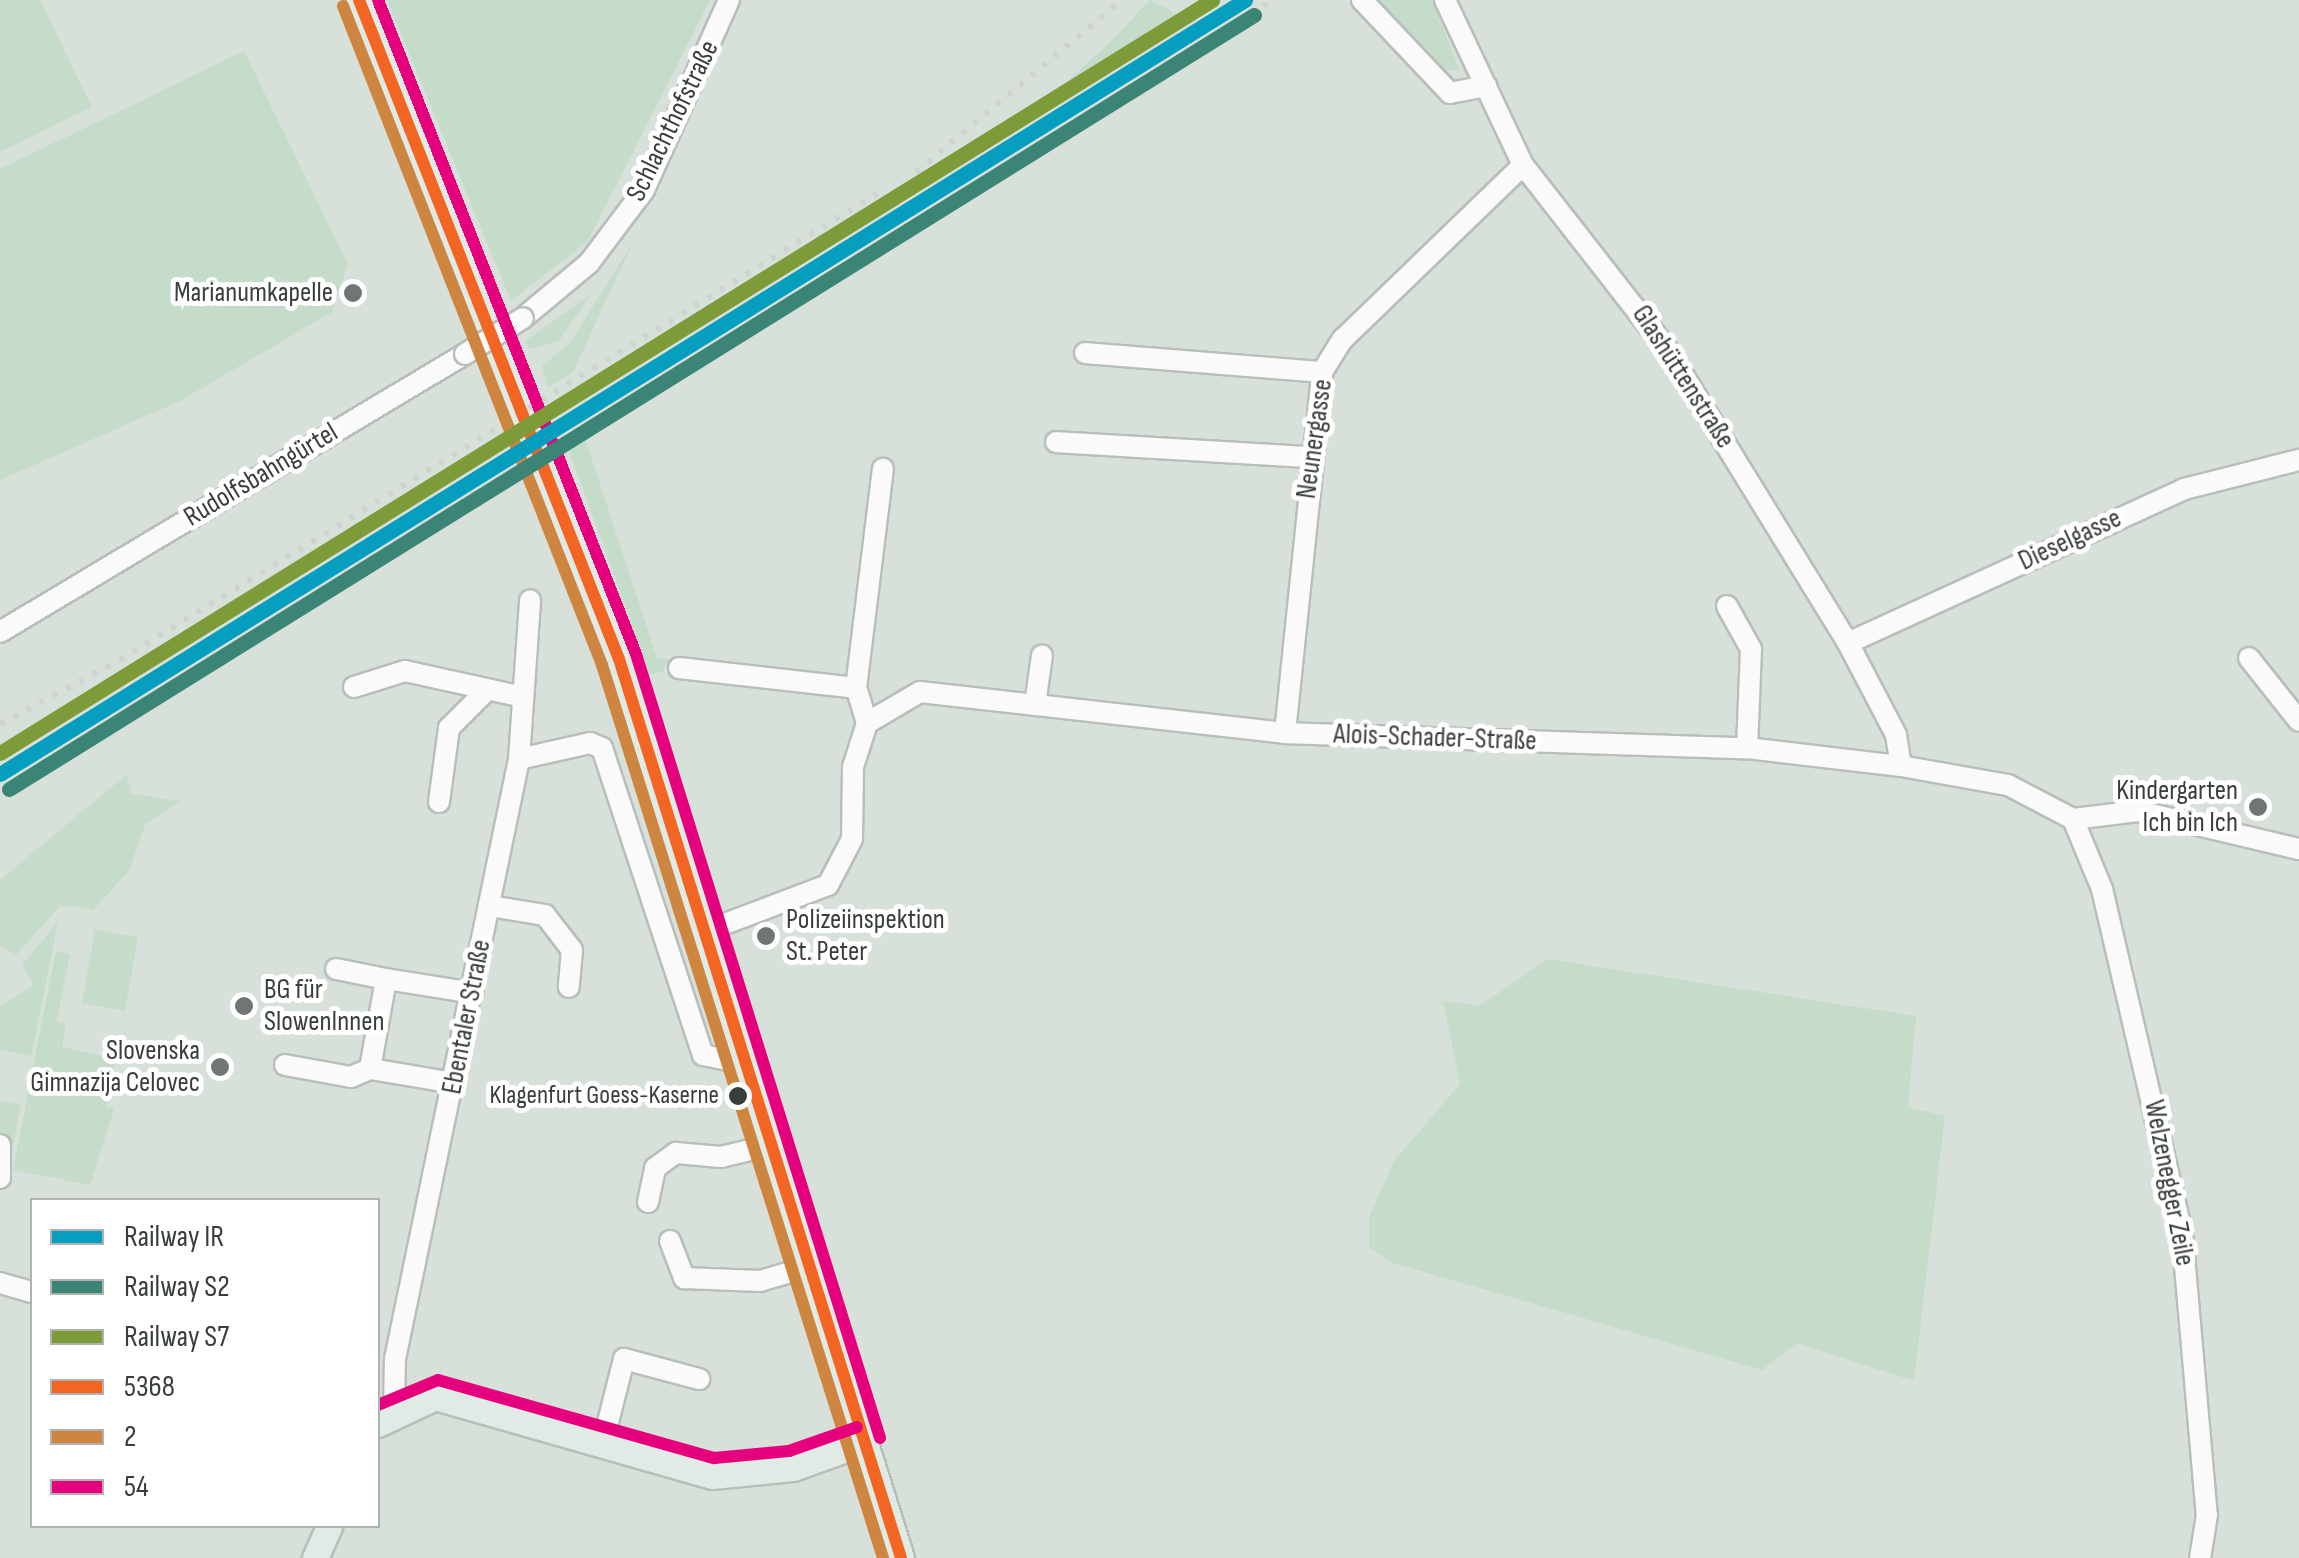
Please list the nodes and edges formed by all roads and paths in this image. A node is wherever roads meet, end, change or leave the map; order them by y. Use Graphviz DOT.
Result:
graph roads {
  1 [pos="360,0"];
  2 [pos="729,0"];
  3 [pos="1362,0"];
  4 [pos="1446,0"];
  5 [pos="1486,86"];
  6 [pos="1523,165"];
  7 [pos="522,318"];
  8 [pos="1085,353"];
  9 [pos="1322,372"];
  10 [pos="1056,442"];
  11 [pos="1310,457"];
  12 [pos="2299,460"];
  13 [pos="882,468"];
  14 [pos="530,600"];
  15 [pos="1726,606"];
  16 [pos="0,632"];
  17 [pos="1848,643"];
  18 [pos="1042,656"];
  19 [pos="2249,658"];
  20 [pos="679,668"];
  21 [pos="354,687"];
  22 [pos="856,688"];
  23 [pos="486,691"];
  24 [pos="523,698"];
  25 [pos="1035,705"];
  26 [pos="2299,721"];
  27 [pos="868,724"];
  28 [pos="1285,733"];
  29 [pos="1746,748"];
  30 [pos="518,759"];
  31 [pos="1901,766"];
  32 [pos="439,802"];
  33 [pos="2073,819"];
  34 [pos="2299,849"];
  35 [pos="490,906"];
  36 [pos="706,931"];
  37 [pos="336,970"];
  38 [pos="386,979"];
  39 [pos="569,987"];
  40 [pos="472,993"];
  41 [pos="285,1064"];
  42 [pos="747,1064"];
  43 [pos="370,1069"];
  44 [pos="454,1083"];
  45 [pos="771,1144"];
  46 [pos="0,1145"];
  47 [pos="0,1178"];
  48 [pos="648,1202"];
  49 [pos="670,1241"];
  50 [pos="808,1267"];
  51 [pos="0,1283"];
  52 [pos="30,1291"];
  53 [pos="699,1379"];
  54 [pos="383,1410"];
  55 [pos="864,1443"];
  56 [pos="602,1446"];
  57 [pos="328,1528"];
  58 [pos="316,1558"];
  59 [pos="901,1558"];
  60 [pos="2200,1558"];
  1 -- 36 [label="main road"];
  2 -- 7 [label="street, Schlachthofstraße"];
  3 -- 5 [label="street"];
  4 -- 5 [label="street, Glashüttenstraße"];
  5 -- 6 [label="street, Glashüttenstraße"];
  6 -- 9 [label="street, Neunergasse"];
  6 -- 17 [label="street, Glashüttenstraße"];
  7 -- 16 [label="street, Rudolfsbahngürtel, bridge"];
  8 -- 9 [label="street"];
  9 -- 11 [label="street, Neunergasse"];
  10 -- 11 [label="street"];
  11 -- 28 [label="street, Neunergasse"];
  12 -- 17 [label="street, Dieselgasse"];
  13 -- 22 [label="street"];
  14 -- 24 [label="street, Ebentaler Straße"];
  15 -- 29 [label="street"];
  17 -- 31 [label="street, Glashüttenstraße"];
  18 -- 25 [label="street"];
  19 -- 26 [label="street"];
  20 -- 22 [label="street"];
  21 -- 23 [label="street"];
  22 -- 27 [label="street"];
  23 -- 24 [label="street"];
  23 -- 32 [label="street"];
  24 -- 30 [label="street, Ebentaler Straße"];
  25 -- 27 [label="street, Alois-Schader-Straße"];
  25 -- 28 [label="street, Alois-Schader-Straße"];
  27 -- 36 [label="street"];
  28 -- 29 [label="street, Alois-Schader-Straße"];
  29 -- 31 [label="street, Alois-Schader-Straße"];
  30 -- 35 [label="street, Ebentaler Straße"];
  30 -- 42 [label="street"];
  31 -- 33 [label="street, Alois-Schader-Straße"];
  33 -- 34 [label="street"];
  33 -- 60 [label="street, Welzenegger Zeile"];
  35 -- 39 [label="street"];
  35 -- 40 [label="street, Ebentaler Straße"];
  36 -- 42 [label="main road"];
  37 -- 38 [label="street"];
  38 -- 40 [label="street"];
  38 -- 43 [label="street"];
  40 -- 44 [label="street, Ebentaler Straße"];
  41 -- 43 [label="street"];
  42 -- 45 [label="main road"];
  43 -- 44 [label="street"];
  44 -- 54 [label="street, Ebentaler Straße"];
  45 -- 48 [label="street"];
  45 -- 50 [label="main road"];
  46 -- 47 [label="street"];
  49 -- 50 [label="street"];
  50 -- 55 [label="main road"];
  51 -- 52 [label="street"];
  53 -- 56 [label="street"];
  54 -- 56 [label="main road"];
  55 -- 56 [label="main road"];
  55 -- 59 [label="main road"];
  57 -- 58 [label="main road"];
}
